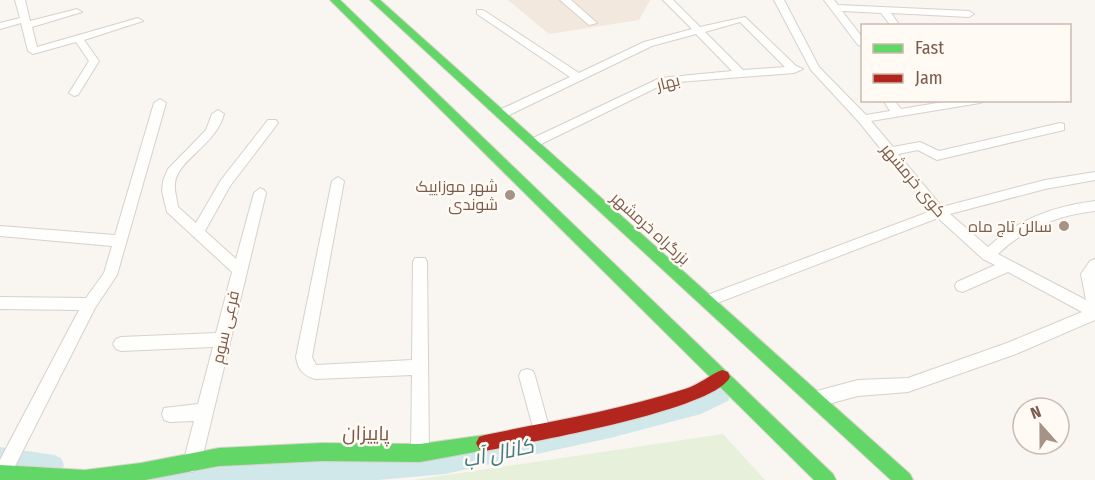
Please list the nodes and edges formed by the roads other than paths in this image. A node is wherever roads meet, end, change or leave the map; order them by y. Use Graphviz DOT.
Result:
graph roads {
  1 [pos="20,0"];
  2 [pos="335,0"];
  3 [pos="375,0"];
  4 [pos="565,0"];
  5 [pos="668,0"];
  6 [pos="779,0"];
  7 [pos="832,4"];
  8 [pos="883,9"];
  9 [pos="77,12"];
  10 [pos="480,12"];
  11 [pos="969,14"];
  12 [pos="138,21"];
  13 [pos="26,22"];
  14 [pos="592,23"];
  15 [pos="894,24"];
  16 [pos="0,26"];
  17 [pos="698,30"];
  18 [pos="78,38"];
  19 [pos="861,42"];
  20 [pos="815,68"];
  21 [pos="794,70"];
  22 [pos="741,74"];
  23 [pos="579,78"];
  24 [pos="74,93"];
  25 [pos="890,102"];
  26 [pos="967,102"];
  27 [pos="160,103"];
  28 [pos="898,113"];
  29 [pos="218,114"];
  30 [pos="501,114"];
  31 [pos="453,115"];
  32 [pos="863,119"];
  33 [pos="272,123"];
  34 [pos="1060,127"];
  35 [pos="494,135"];
  36 [pos="533,143"];
  37 [pos="889,152"];
  38 [pos="568,175"];
  39 [pos="1095,176"];
  40 [pos="338,182"];
  41 [pos="543,188"];
  42 [pos="260,193"];
  43 [pos="1095,206"];
  44 [pos="939,213"];
  45 [pos="0,231"];
  46 [pos="198,232"];
  47 [pos="614,238"];
  48 [pos="120,241"];
  49 [pos="988,255"];
  50 [pos="657,256"];
  51 [pos="420,262"];
  52 [pos="1095,265"];
  53 [pos="1008,266"];
  54 [pos="239,270"];
  55 [pos="962,286"];
  56 [pos="707,301"];
  57 [pos="0,303"];
  58 [pos="90,304"];
  59 [pos="1095,307"];
  60 [pos="1095,313"];
  61 [pos="220,340"];
  62 [pos="121,344"];
  63 [pos="420,367"];
  64 [pos="528,376"];
  65 [pos="722,377"];
  66 [pos="815,399"];
  67 [pos="205,412"];
  68 [pos="170,414"];
  69 [pos="542,431"];
  70 [pos="420,453"];
  71 [pos="192,463"];
  72 [pos="1,474"];
  73 [pos="85,479"];
  74 [pos="827,480"];
  75 [pos="904,480"];
  1 -- 13 [label="street"];
  2 -- 31 [label="main road"];
  3 -- 30 [label="main road, بزرگراه خرمشهر"];
  4 -- 14 [label="street"];
  5 -- 17 [label="street"];
  6 -- 20 [label="street, کوی خرمشهر"];
  7 -- 8 [label="street"];
  7 -- 19 [label="street"];
  8 -- 11 [label="street"];
  8 -- 15 [label="street"];
  9 -- 13 [label="street"];
  10 -- 23 [label="street"];
  12 -- 18 [label="street"];
  13 -- 16 [label="street"];
  13 -- 18 [label="street"];
  17 -- 21 [label="street"];
  17 -- 22 [label="street"];
  17 -- 23 [label="street"];
  18 -- 24 [label="street"];
  20 -- 21 [label="street, بهار"];
  20 -- 32 [label="street, کوی خرمشهر"];
  21 -- 22 [label="street, بهار"];
  22 -- 36 [label="street, بهار"];
  23 -- 30 [label="street"];
  25 -- 28 [label="street"];
  26 -- 28 [label="street"];
  27 -- 48 [label="street"];
  28 -- 32 [label="street"];
  29 -- 46 [label="street"];
  30 -- 36 [label="main road, بزرگراه خرمشهر"];
  31 -- 35 [label="main road"];
  31 -- 41 [label="main road"];
  32 -- 37 [label="street, کوی خرمشهر"];
  33 -- 46 [label="street"];
  34 -- 37 [label="street"];
  36 -- 38 [label="main road, بزرگراه خرمشهر"];
  37 -- 44 [label="street, کوی خرمشهر"];
  38 -- 41 [label="main road"];
  38 -- 50 [label="main road, بزرگراه خرمشهر"];
  39 -- 44 [label="street"];
  40 -- 63 [label="street"];
  41 -- 65 [label="main road"];
  42 -- 54 [label="street, فرعی سوم"];
  43 -- 49 [label="street"];
  44 -- 49 [label="street, کوی خرمشهر"];
  44 -- 56 [label="street"];
  45 -- 48 [label="street"];
  46 -- 54 [label="street"];
  47 -- 50 [label="main road"];
  48 -- 58 [label="street"];
  49 -- 53 [label="street, کوی خرمشهر"];
  50 -- 56 [label="main road, بزرگراه خرمشهر"];
  51 -- 63 [label="street"];
  52 -- 59 [label="street"];
  53 -- 55 [label="street"];
  53 -- 60 [label="street, کوی خرمشهر"];
  54 -- 61 [label="street, فرعی سوم"];
  56 -- 66 [label="main road, بزرگراه خرمشهر"];
  57 -- 58 [label="street"];
  58 -- 72 [label="street"];
  60 -- 66 [label="street, کوی خرمشهر"];
  61 -- 62 [label="street"];
  61 -- 67 [label="street, فرعی سوم"];
  63 -- 70 [label="street"];
  64 -- 69 [label="street"];
  65 -- 69 [label="main road, پاییزان"];
  65 -- 74 [label="main road"];
  66 -- 75 [label="main road, بزرگراه خرمشهر"];
  67 -- 68 [label="street"];
  67 -- 71 [label="street, فرعی سوم"];
  69 -- 70 [label="main road, پاییزان"];
  70 -- 71 [label="main road, پاییزان"];
  71 -- 73 [label="main road, پاییزان"];
  72 -- 73 [label="main road, پاییزان"];
}
